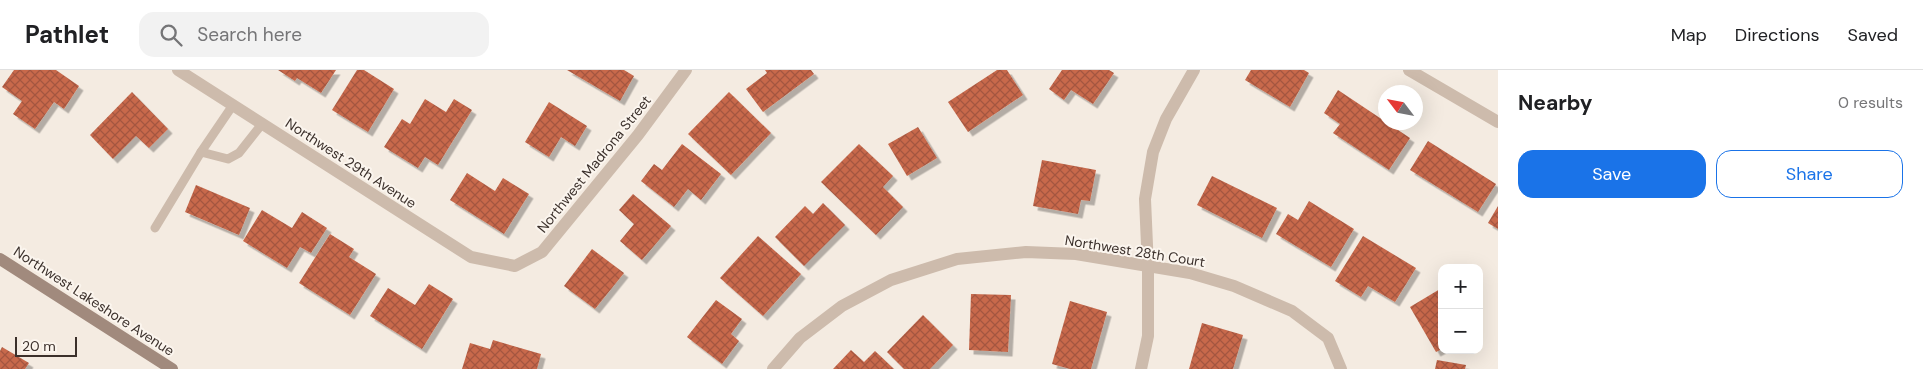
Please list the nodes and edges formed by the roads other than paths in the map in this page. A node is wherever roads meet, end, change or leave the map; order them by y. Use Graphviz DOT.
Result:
graph roads {
  1 [pos="178,70"];
  2 [pos="686,70"];
  3 [pos="1194,70"];
  4 [pos="1409,70"];
  5 [pos="233,105"];
  6 [pos="1498,122"];
  7 [pos="262,124"];
  8 [pos="201,152"];
  9 [pos="155,228"];
  10 [pos="0,259"];
  11 [pos="515,266"];
  12 [pos="1148,268"];
  13 [pos="172,369"];
  14 [pos="773,369"];
  15 [pos="1141,369"];
  16 [pos="1341,369"];
  1 -- 5 [label="street, Northwest 29th Avenue"];
  2 -- 11 [label="street, Northwest Madrona Street"];
  3 -- 12 [label="street"];
  4 -- 6 [label="street"];
  5 -- 7 [label="street, Northwest 29th Avenue"];
  5 -- 8 [label="lane"];
  7 -- 8 [label="lane"];
  7 -- 11 [label="street, Northwest 29th Avenue"];
  8 -- 9 [label="lane"];
  10 -- 13 [label="main road, Northwest Lakeshore Avenue"];
  12 -- 14 [label="street, Northwest 28th Court"];
  12 -- 15 [label="street"];
  12 -- 16 [label="street, Northwest 28th Court"];
}
